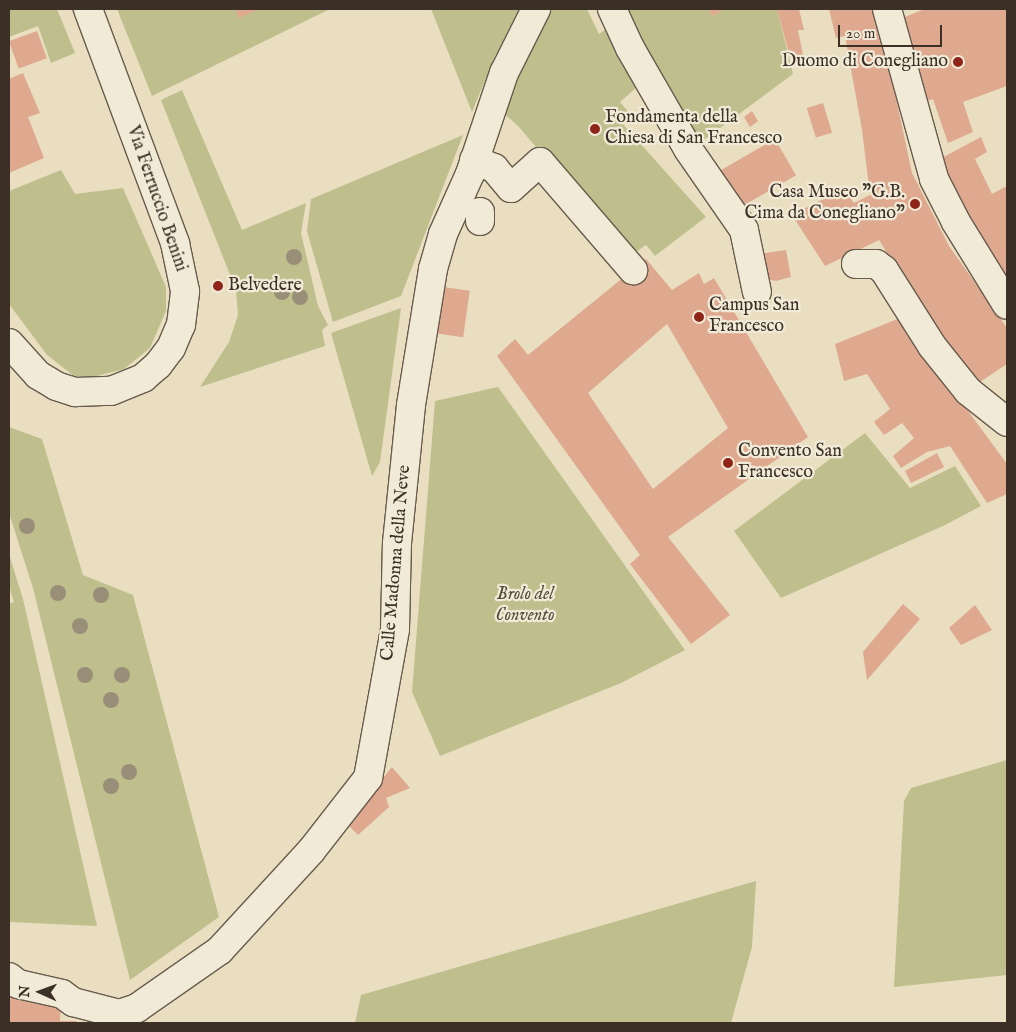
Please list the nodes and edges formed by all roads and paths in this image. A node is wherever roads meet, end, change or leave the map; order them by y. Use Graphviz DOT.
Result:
graph roads {
  1 [pos="88,9"];
  2 [pos="536,9"];
  3 [pos="612,9"];
  4 [pos="887,9"];
  5 [pos="489,171"];
  6 [pos="856,264"];
  7 [pos="633,270"];
  8 [pos="757,292"];
  9 [pos="1007,305"];
  10 [pos="9,343"];
  11 [pos="1007,422"];
  12 [pos="9,977"];
  1 -- 10 [label="street, Via Ferruccio Benini"];
  2 -- 5 [label="street, Calle Madonna della Neve"];
  3 -- 8 [label="street"];
  4 -- 9 [label="street"];
  5 -- 7 [label="street"];
  5 -- 12 [label="street, Calle Madonna della Neve"];
  6 -- 11 [label="street"];
}
